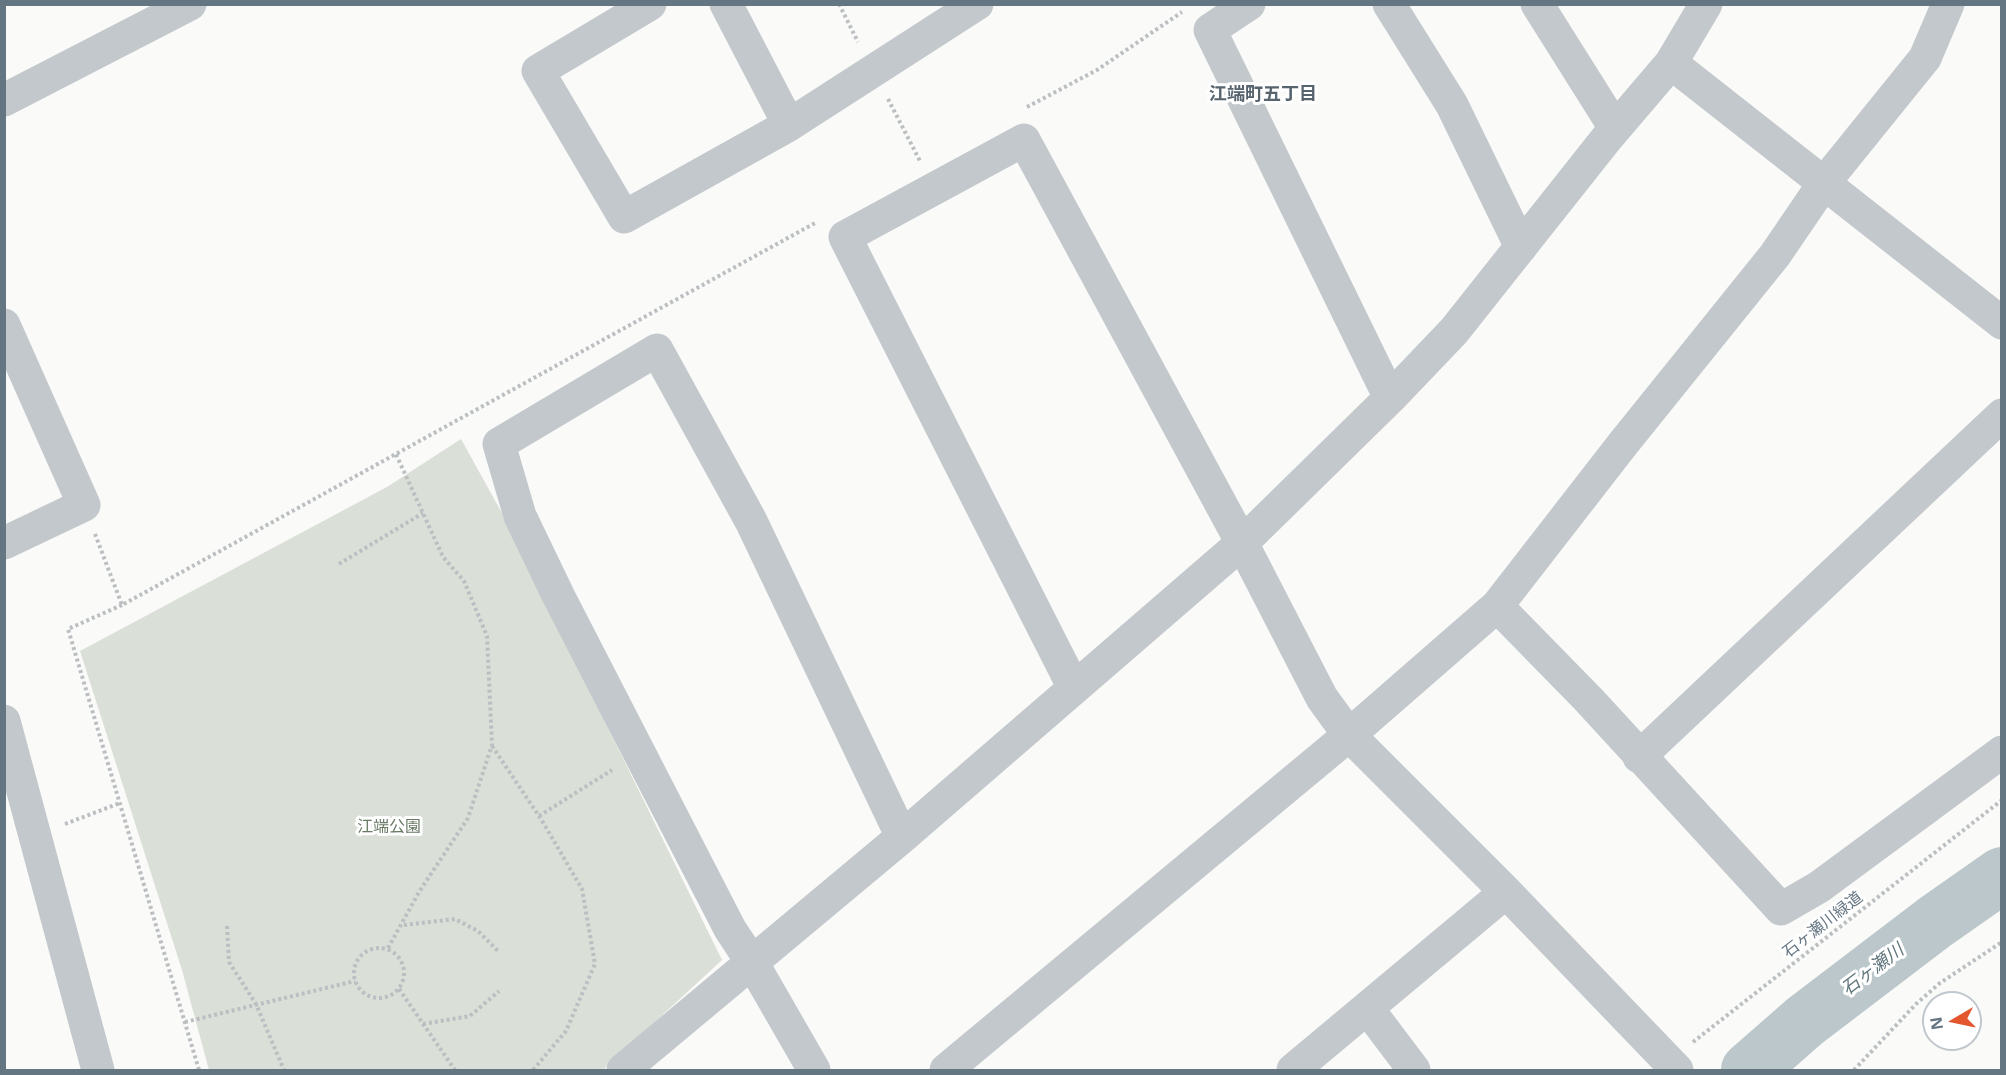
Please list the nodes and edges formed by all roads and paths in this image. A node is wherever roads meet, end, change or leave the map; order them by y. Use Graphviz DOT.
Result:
graph roads {
  1 [pos="190,4"];
  2 [pos="650,4"];
  3 [pos="726,4"];
  4 [pos="839,4"];
  5 [pos="1249,4"];
  6 [pos="1389,4"];
  7 [pos="1537,4"];
  8 [pos="1706,4"];
  9 [pos="1948,4"];
  10 [pos="974,5"];
  11 [pos="1184,11"];
  12 [pos="861,48"];
  13 [pos="1671,63"];
  14 [pos="888,97"];
  15 [pos="4,100"];
  16 [pos="1025,109"];
  17 [pos="789,125"];
  18 [pos="1616,128"];
  19 [pos="922,165"];
  20 [pos="1824,183"];
  21 [pos="819,221"];
  22 [pos="1521,247"];
  23 [pos="2001,323"];
  24 [pos="4,325"];
  25 [pos="1390,398"];
  26 [pos="2001,415"];
  27 [pos="395,452"];
  28 [pos="84,505"];
  29 [pos="423,513"];
  30 [pos="4,543"];
  31 [pos="1242,543"];
  32 [pos="339,564"];
  33 [pos="122,605"];
  34 [pos="1497,606"];
  35 [pos="1074,688"];
  36 [pos="4,722"];
  37 [pos="1348,735"];
  38 [pos="492,745"];
  39 [pos="2001,752"];
  40 [pos="640,753"];
  41 [pos="1639,757"];
  42 [pos="2001,800"];
  43 [pos="539,816"];
  44 [pos="902,837"];
  45 [pos="1506,892"];
  46 [pos="403,925"];
  47 [pos="227,926"];
  48 [pos="2001,942"];
  49 [pos="388,948"];
  50 [pos="498,951"];
  51 [pos="753,964"];
  52 [pos="355,981"];
  53 [pos="399,989"];
  54 [pos="499,991"];
  55 [pos="256,1004"];
  56 [pos="1368,1009"];
  57 [pos="184,1022"];
  58 [pos="423,1024"];
  59 [pos="1672,1067"];
  60 [pos="98,1071"];
  61 [pos="199,1071"];
  62 [pos="284,1071"];
  63 [pos="455,1071"];
  64 [pos="534,1071"];
  65 [pos="623,1071"];
  66 [pos="814,1071"];
  67 [pos="946,1071"];
  68 [pos="1293,1071"];
  69 [pos="1414,1071"];
  70 [pos="1854,1071"];
  1 -- 15 [label="street"];
  2 -- 17 [label="street"];
  3 -- 17 [label="street"];
  4 -- 12 [label="path"];
  5 -- 25 [label="street"];
  6 -- 22 [label="street"];
  7 -- 18 [label="street"];
  8 -- 13 [label="street"];
  9 -- 20 [label="street"];
  10 -- 17 [label="street"];
  11 -- 16 [label="path"];
  13 -- 18 [label="street"];
  13 -- 20 [label="street"];
  14 -- 19 [label="path"];
  18 -- 22 [label="street"];
  20 -- 23 [label="street"];
  20 -- 34 [label="street"];
  21 -- 27 [label="path"];
  22 -- 25 [label="street"];
  24 -- 28 [label="street"];
  25 -- 31 [label="street"];
  26 -- 41 [label="street"];
  27 -- 29 [label="path"];
  27 -- 33 [label="path"];
  28 -- 30 [label="street"];
  28 -- 33 [label="path"];
  29 -- 32 [label="path"];
  29 -- 38 [label="path"];
  31 -- 35 [label="street"];
  31 -- 35 [label="street"];
  31 -- 37 [label="street"];
  33 -- 57 [label="path"];
  34 -- 37 [label="street"];
  34 -- 41 [label="street"];
  35 -- 44 [label="street"];
  36 -- 60 [label="street"];
  37 -- 45 [label="street"];
  37 -- 67 [label="street"];
  38 -- 43 [label="path"];
  38 -- 46 [label="path"];
  39 -- 41 [label="street"];
  40 -- 43 [label="path"];
  40 -- 44 [label="street"];
  40 -- 51 [label="street"];
  42 -- 59 [label="path, 石ヶ瀬川緑道"];
  43 -- 64 [label="path"];
  44 -- 51 [label="street"];
  45 -- 56 [label="street"];
  45 -- 59 [label="street"];
  46 -- 49 [label="path"];
  46 -- 50 [label="path"];
  47 -- 55 [label="path"];
  48 -- 70 [label="path"];
  49 -- 52 [label="path"];
  49 -- 53 [label="path"];
  51 -- 65 [label="street"];
  51 -- 66 [label="street"];
  52 -- 53 [label="path"];
  52 -- 55 [label="path"];
  53 -- 58 [label="path"];
  54 -- 58 [label="path"];
  55 -- 57 [label="path"];
  55 -- 62 [label="path"];
  56 -- 68 [label="street"];
  56 -- 69 [label="street"];
  57 -- 61 [label="path"];
  58 -- 63 [label="path"];
}
